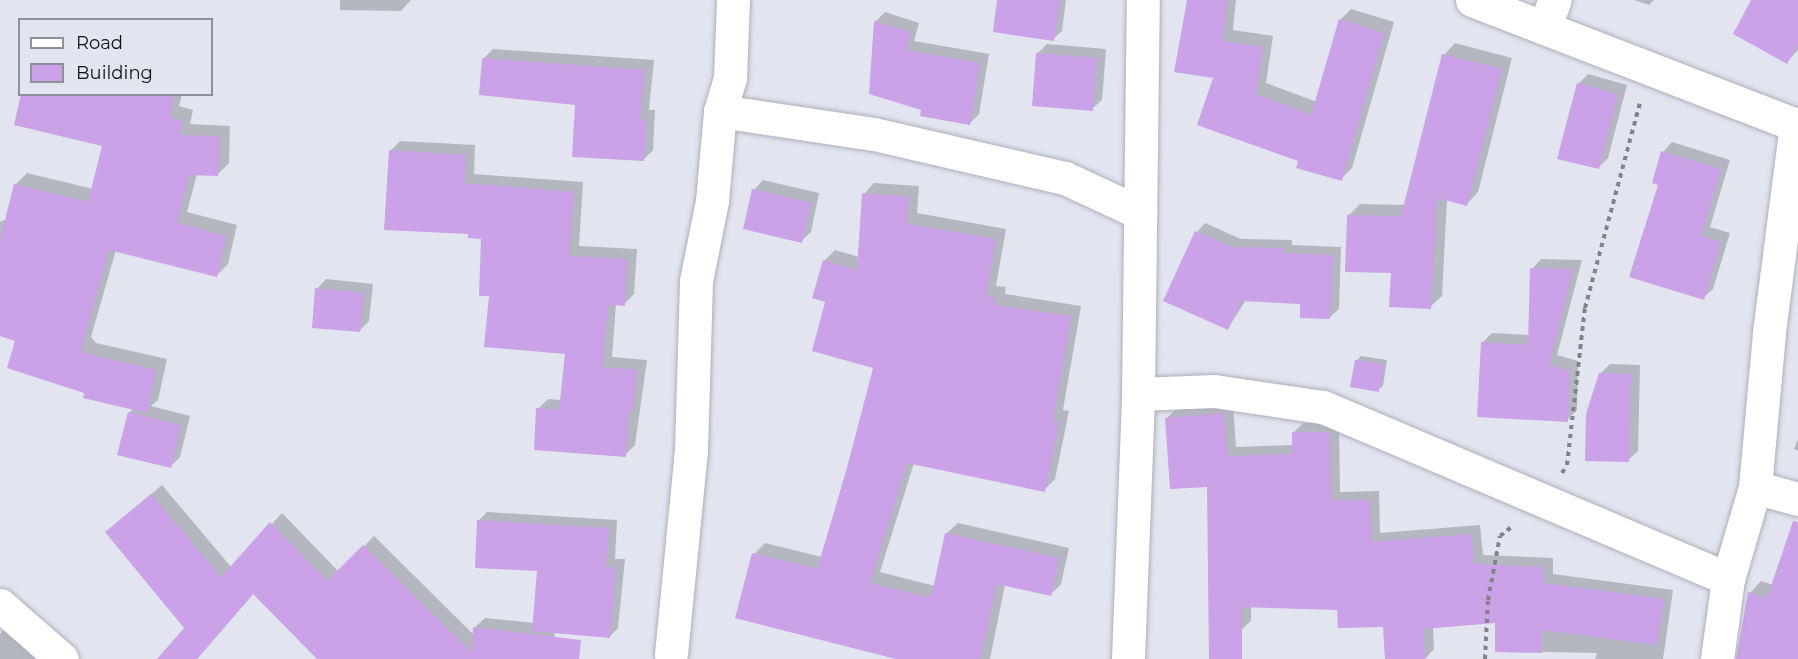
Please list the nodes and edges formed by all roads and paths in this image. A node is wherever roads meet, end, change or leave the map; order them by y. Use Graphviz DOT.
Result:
graph roads {
  1 [pos="733,0"];
  2 [pos="1143,0"];
  3 [pos="1472,0"];
  4 [pos="1550,14"];
  5 [pos="1649,70"];
  6 [pos="720,111"];
  7 [pos="1797,125"];
  8 [pos="1140,213"];
  9 [pos="1138,394"];
  10 [pos="1755,487"];
  11 [pos="1798,499"];
  12 [pos="1544,500"];
  13 [pos="1728,579"];
  14 [pos="0,605"];
  15 [pos="671,654"];
  16 [pos="62,659"];
  17 [pos="1128,659"];
  18 [pos="1485,659"];
  19 [pos="1717,659"];
  1 -- 6 [label="street"];
  2 -- 8 [label="street"];
  3 -- 4 [label="street"];
  4 -- 5 [label="street"];
  5 -- 7 [label="street"];
  5 -- 12 [label="path"];
  6 -- 8 [label="street"];
  6 -- 15 [label="street"];
  7 -- 10 [label="street"];
  8 -- 9 [label="street"];
  9 -- 12 [label="street"];
  9 -- 17 [label="street"];
  10 -- 11 [label="street"];
  10 -- 13 [label="street"];
  12 -- 13 [label="street"];
  12 -- 18 [label="path"];
  13 -- 19 [label="street"];
  14 -- 16 [label="street"];
}
